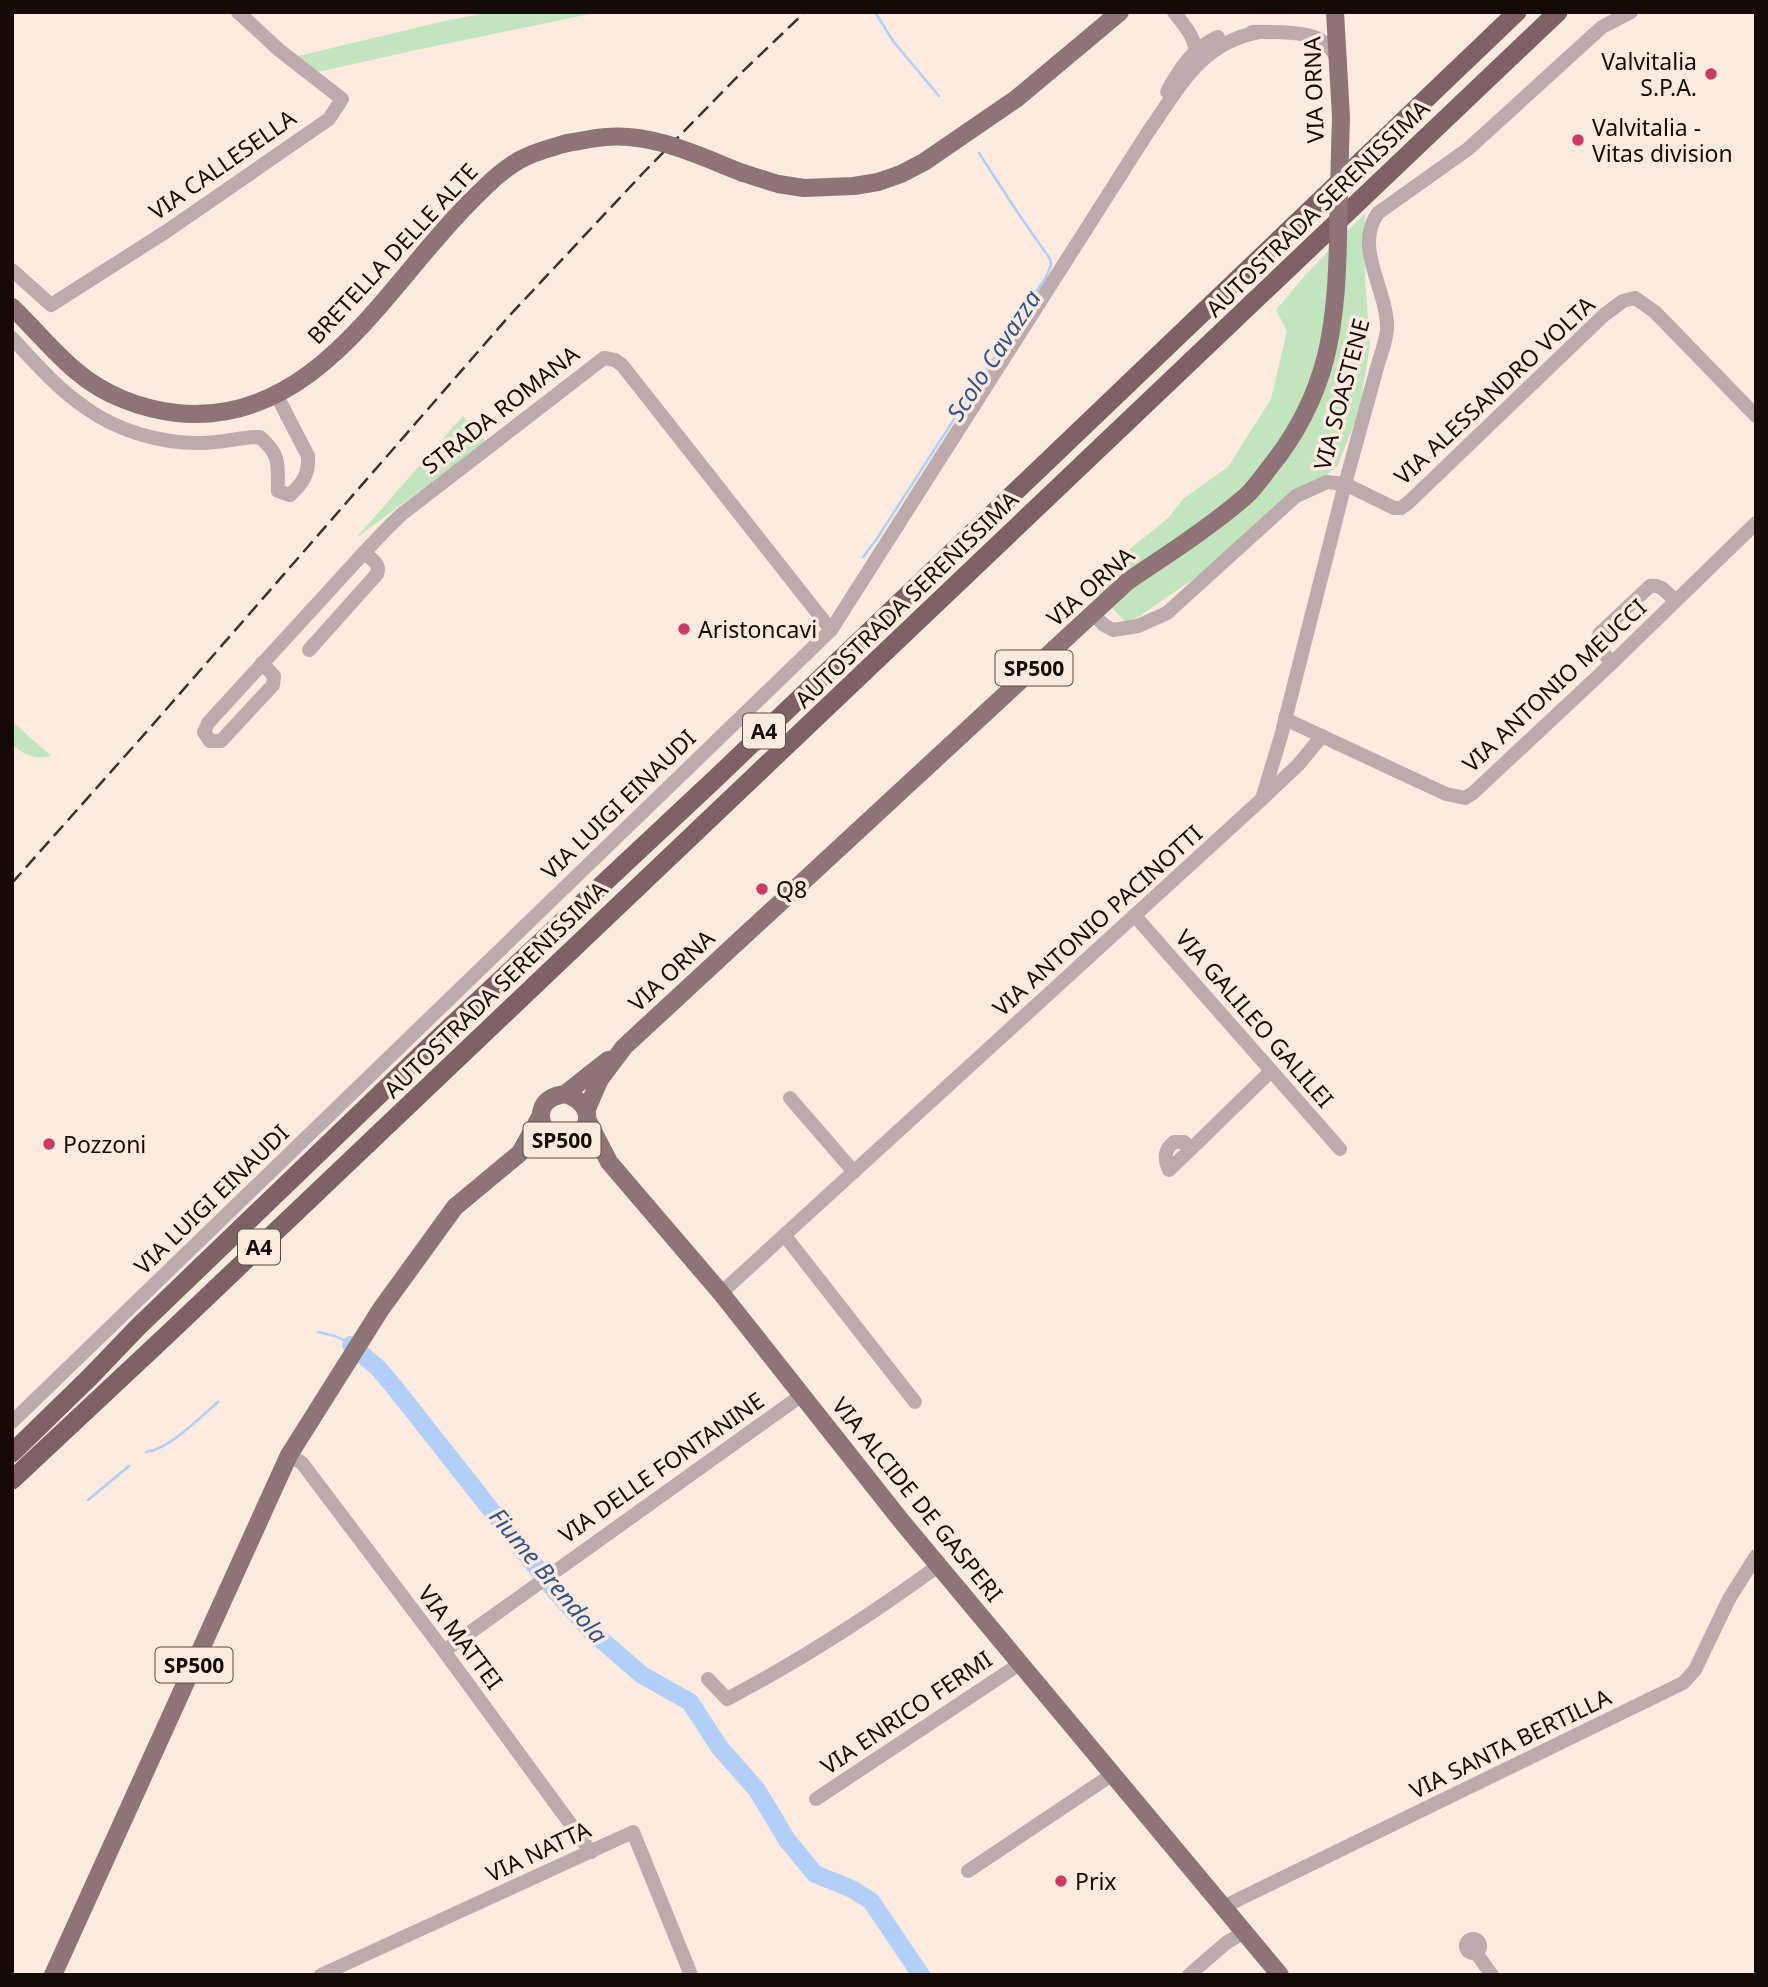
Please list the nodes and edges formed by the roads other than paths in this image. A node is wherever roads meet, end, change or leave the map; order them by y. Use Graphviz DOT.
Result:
graph roads {
  1 [pos="238,12"];
  2 [pos="1120,12"];
  3 [pos="1174,12"];
  4 [pos="1335,12"];
  5 [pos="1517,12"];
  6 [pos="1558,12"];
  7 [pos="1631,12"];
  8 [pos="1185,27"];
  9 [pos="1259,32"];
  10 [pos="1311,36"];
  11 [pos="1218,37"];
  12 [pos="1196,51"];
  13 [pos="1337,59"];
  14 [pos="1181,67"];
  15 [pos="1162,112"];
  16 [pos="1148,132"];
  17 [pos="12,270"];
  18 [pos="12,307"];
  19 [pos="12,338"];
  20 [pos="276,394"];
  21 [pos="1756,416"];
  22 [pos="1345,484"];
  23 [pos="1756,523"];
  24 [pos="364,553"];
  25 [pos="1675,601"];
  26 [pos="1093,614"];
  27 [pos="831,631"];
  28 [pos="309,650"];
  29 [pos="262,663"];
  30 [pos="1612,663"];
  31 [pos="1285,719"];
  32 [pos="1281,736"];
  33 [pos="1322,736"];
  34 [pos="1310,751"];
  35 [pos="1262,799"];
  36 [pos="1135,916"];
  37 [pos="624,1047"];
  38 [pos="1271,1071"];
  39 [pos="565,1094"];
  40 [pos="790,1098"];
  41 [pos="541,1115"];
  42 [pos="586,1115"];
  43 [pos="562,1140"];
  44 [pos="1191,1149"];
  45 [pos="1340,1149"];
  46 [pos="520,1153"];
  47 [pos="604,1154"];
  48 [pos="854,1171"];
  49 [pos="785,1236"];
  50 [pos="721,1293"];
  51 [pos="802,1395"];
  52 [pos="915,1402"];
  53 [pos="12,1422"];
  54 [pos="12,1453"];
  55 [pos="289,1455"];
  56 [pos="12,1480"];
  57 [pos="1756,1556"];
  58 [pos="938,1566"];
  59 [pos="444,1651"];
  60 [pos="1021,1663"];
  61 [pos="708,1679"];
  62 [pos="1113,1774"];
  63 [pos="816,1799"];
  64 [pos="591,1852"];
  65 [pos="968,1871"];
  66 [pos="1223,1907"];
  67 [pos="1244,1932"];
  68 [pos="1476,1953"];
  69 [pos="53,1975"];
  70 [pos="321,1975"];
  71 [pos="691,1975"];
  72 [pos="1189,1975"];
  73 [pos="1280,1975"];
  74 [pos="1492,1975"];
  1 -- 17 [label="street, VIA CALLESELLA"];
  2 -- 20 [label="main road, BRETELLA DELLE ALTE, bridge"];
  3 -- 8 [label="street"];
  4 -- 10 [label="street"];
  4 -- 13 [label="main road, VIA ORNA"];
  5 -- 54 [label="highway, AUTOSTRADA SERENISSIMA / A4"];
  6 -- 56 [label="highway, AUTOSTRADA SERENISSIMA / A4"];
  7 -- 22 [label="street, VIA SOASTENE"];
  8 -- 11 [label="street, VIA LUIGI EINAUDI"];
  8 -- 12 [label="street"];
  8 -- 14 [label="street, VIA LUIGI EINAUDI"];
  9 -- 10 [label="street, VIA LUIGI EINAUDI"];
  9 -- 11 [label="street, VIA LUIGI EINAUDI"];
  9 -- 15 [label="street, VIA LUIGI EINAUDI"];
  10 -- 13 [label="street"];
  11 -- 12 [label="street, VIA LUIGI EINAUDI"];
  12 -- 14 [label="street, VIA LUIGI EINAUDI"];
  12 -- 15 [label="street, VIA LUIGI EINAUDI"];
  13 -- 26 [label="main road, VIA ORNA / SP500, bridge"];
  14 -- 16 [label="street, VIA LUIGI EINAUDI"];
  15 -- 16 [label="street, VIA LUIGI EINAUDI"];
  16 -- 27 [label="street, VIA LUIGI EINAUDI"];
  18 -- 20 [label="main road, BRETELLA DELLE ALTE"];
  19 -- 20 [label="street"];
  21 -- 22 [label="street, VIA ALESSANDRO VOLTA"];
  22 -- 26 [label="street, VIA SOASTENE"];
  22 -- 31 [label="street"];
  23 -- 25 [label="street, VIA ANTONIO MEUCCI"];
  24 -- 27 [label="street, STRADA ROMANA"];
  24 -- 28 [label="street"];
  24 -- 29 [label="street, STRADA ROMANA"];
  25 -- 30 [label="street, VIA ANTONIO MEUCCI"];
  25 -- 30 [label="street"];
  26 -- 37 [label="main road, VIA ORNA / SP500"];
  27 -- 53 [label="street, VIA LUIGI EINAUDI"];
  29 -- 29 [label="street, STRADA ROMANA"];
  30 -- 33 [label="street, VIA ANTONIO MEUCCI"];
  31 -- 32 [label="street"];
  31 -- 33 [label="street, VIA ANTONIO MEUCCI"];
  32 -- 34 [label="street"];
  32 -- 35 [label="street"];
  33 -- 34 [label="street"];
  34 -- 35 [label="street, VIA ANTONIO PACINOTTI"];
  35 -- 36 [label="street, VIA ANTONIO PACINOTTI"];
  36 -- 38 [label="street, VIA GALILEO GALILEI"];
  36 -- 48 [label="street, VIA ANTONIO PACINOTTI"];
  37 -- 39 [label="main road, SP500"];
  37 -- 42 [label="main road, VIA ORNA / SP500"];
  38 -- 44 [label="street"];
  38 -- 45 [label="street, VIA GALILEO GALILEI"];
  39 -- 41 [label="main road, SP500"];
  39 -- 42 [label="main road, SP500"];
  40 -- 48 [label="street"];
  41 -- 43 [label="main road, SP500"];
  41 -- 46 [label="main road, SP500"];
  42 -- 43 [label="main road, SP500"];
  42 -- 47 [label="main road"];
  43 -- 46 [label="main road, SP500"];
  43 -- 47 [label="main road, VIA ALCIDE DE GASPERI"];
  46 -- 55 [label="main road, SP500"];
  47 -- 50 [label="main road, VIA ALCIDE DE GASPERI"];
  48 -- 49 [label="street, VIA ANTONIO PACINOTTI"];
  49 -- 50 [label="street, VIA ANTONIO PACINOTTI"];
  49 -- 52 [label="street"];
  50 -- 51 [label="main road, VIA ALCIDE DE GASPERI"];
  51 -- 58 [label="main road, VIA ALCIDE DE GASPERI"];
  51 -- 59 [label="street, VIA DELLE FONTANINE"];
  55 -- 59 [label="street, VIA MATTEI"];
  55 -- 69 [label="main road, SP500"];
  57 -- 66 [label="street, VIA SANTA BERTILLA"];
  58 -- 60 [label="main road, VIA ALCIDE DE GASPERI"];
  58 -- 61 [label="street"];
  59 -- 64 [label="street, VIA MATTEI"];
  60 -- 62 [label="main road, VIA ALCIDE DE GASPERI"];
  60 -- 63 [label="street, VIA ENRICO FERMI"];
  62 -- 65 [label="street"];
  62 -- 66 [label="main road, VIA ALCIDE DE GASPERI"];
  64 -- 70 [label="street, VIA NATTA"];
  64 -- 71 [label="street, VIA NATTA"];
  66 -- 67 [label="main road, VIA ALCIDE DE GASPERI"];
  67 -- 72 [label="street"];
  67 -- 73 [label="main road, VIA ALCIDE DE GASPERI"];
  68 -- 74 [label="street"];
}
